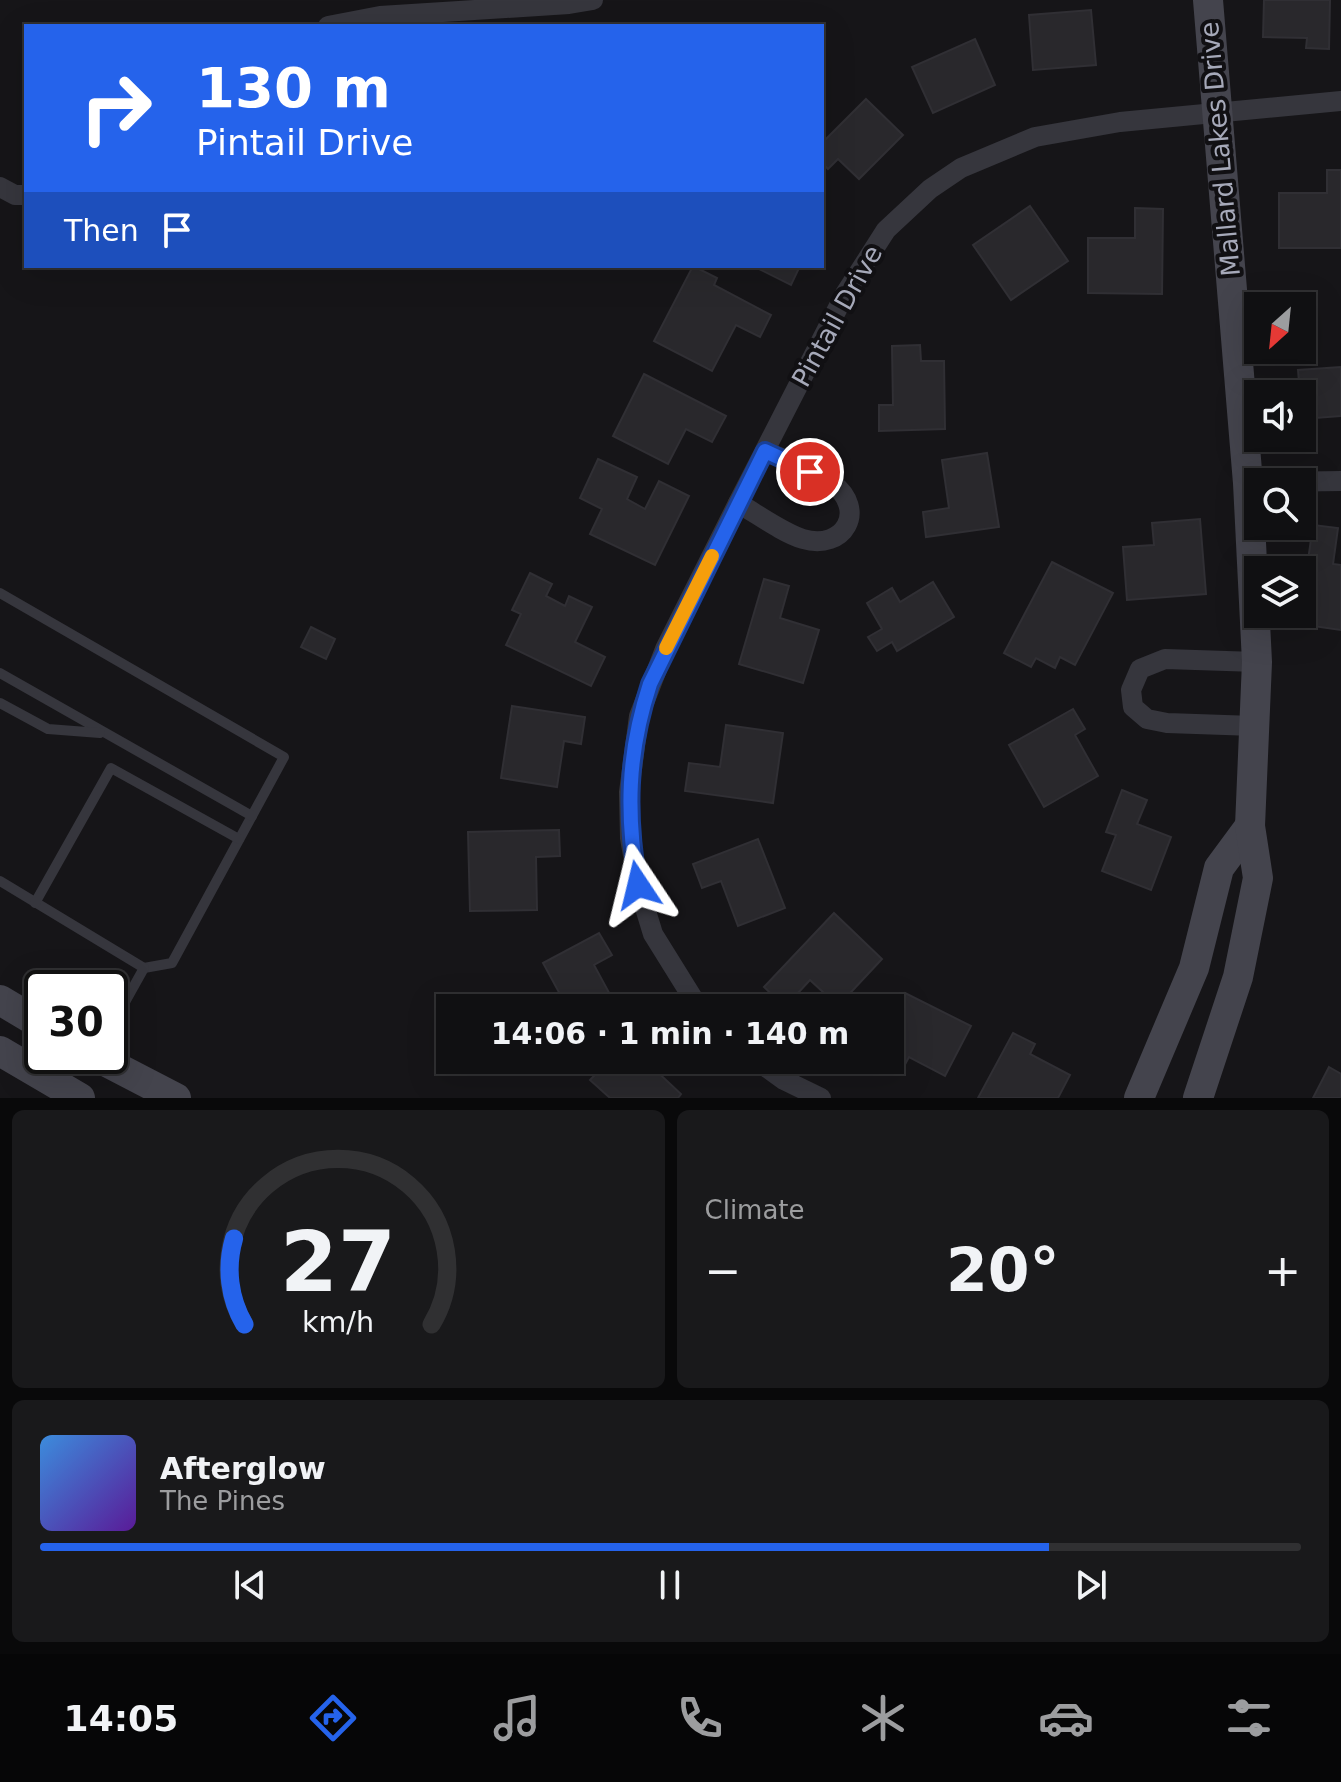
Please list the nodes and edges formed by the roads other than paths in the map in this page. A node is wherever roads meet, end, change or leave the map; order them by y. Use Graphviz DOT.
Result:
graph roads {
  1 [pos="593,0"];
  2 [pos="1208,0"];
  3 [pos="570,2"];
  4 [pos="338,24"];
  5 [pos="1341,101"];
  6 [pos="1217,115"];
  7 [pos="0,187"];
  8 [pos="24,195"];
  9 [pos="765,451"];
  10 [pos="1258,468"];
  11 [pos="1341,481"];
  12 [pos="1316,482"];
  13 [pos="738,503"];
  14 [pos="1259,540"];
  15 [pos="0,593"];
  16 [pos="1257,662"];
  17 [pos="0,673"];
  18 [pos="0,703"];
  19 [pos="1254,726"];
  20 [pos="106,733"];
  21 [pos="252,816"];
  22 [pos="1250,826"];
  23 [pos="239,839"];
  24 [pos="0,881"];
  25 [pos="35,903"];
  26 [pos="144,968"];
  27 [pos="690,994"];
  28 [pos="128,997"];
  29 [pos="0,1000"];
  30 [pos="24,1014"];
  31 [pos="0,1051"];
  32 [pos="128,1073"];
  33 [pos="776,1074"];
  34 [pos="80,1098"];
  35 [pos="176,1098"];
  36 [pos="821,1098"];
  37 [pos="1139,1098"];
  38 [pos="1198,1098"];
  1 -- 3 [label="street"];
  2 -- 6 [label="street, Mallard Lakes Drive"];
  3 -- 4 [label="street"];
  5 -- 6 [label="street, Pintail Drive"];
  6 -- 9 [label="street, Pintail Drive"];
  6 -- 10 [label="street, Mallard Lakes Drive"];
  7 -- 8 [label="street"];
  9 -- 13 [label="street, Pintail Drive"];
  9 -- 13 [label="street"];
  11 -- 12 [label="street"];
  13 -- 27 [label="street, Pintail Drive"];
  14 -- 16 [label="street, Mallard Lakes Drive"];
  15 -- 21 [label="lane"];
  16 -- 19 [label="street, Mallard Lakes Drive"];
  16 -- 19 [label="street"];
  17 -- 20 [label="lane"];
  18 -- 20 [label="lane"];
  19 -- 22 [label="street, Mallard Lakes Drive"];
  20 -- 21 [label="lane"];
  21 -- 23 [label="lane"];
  22 -- 37 [label="street"];
  22 -- 38 [label="street, Mallard Lakes Drive"];
  23 -- 25 [label="lane"];
  23 -- 26 [label="lane"];
  24 -- 25 [label="lane"];
  25 -- 26 [label="lane"];
  26 -- 28 [label="lane"];
  29 -- 30 [label="street"];
  31 -- 34 [label="street"];
  32 -- 35 [label="street"];
  33 -- 36 [label="street"];
}
